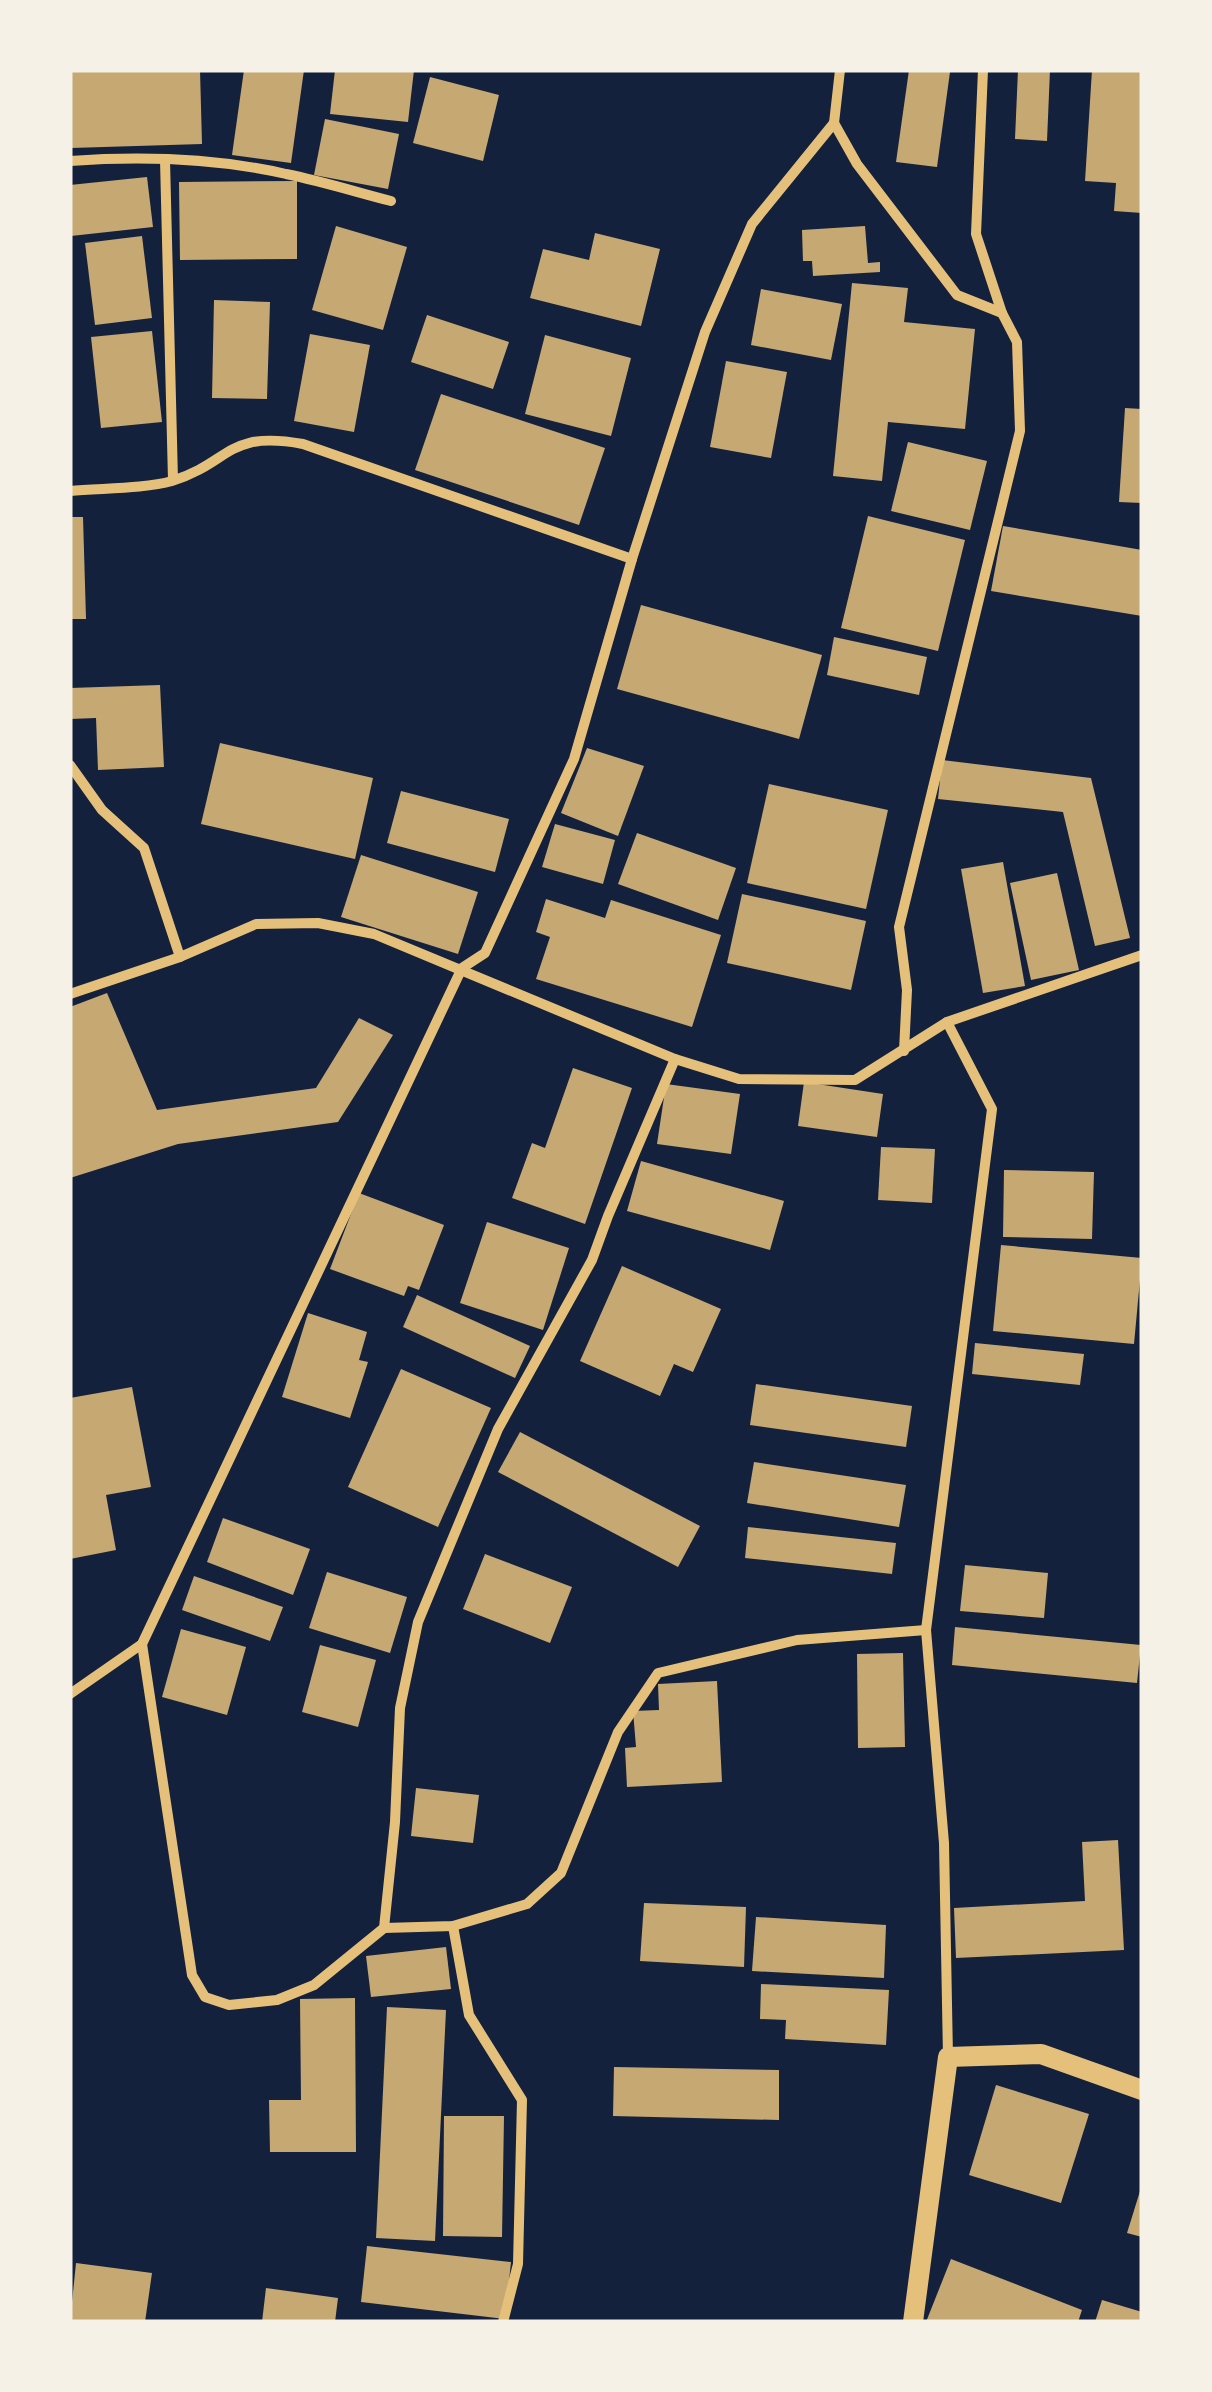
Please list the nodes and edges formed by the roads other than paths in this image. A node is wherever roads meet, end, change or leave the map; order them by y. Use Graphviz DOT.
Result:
graph roads {
  1 [pos="840,70"];
  2 [pos="984,70"];
  3 [pos="834,123"];
  4 [pos="165,160"];
  5 [pos="70,161"];
  6 [pos="391,201"];
  7 [pos="1002,313"];
  8 [pos="174,480"];
  9 [pos="70,491"];
  10 [pos="632,559"];
  11 [pos="70,765"];
  12 [pos="1142,955"];
  13 [pos="180,957"];
  14 [pos="462,968"];
  15 [pos="70,994"];
  16 [pos="947,1022"];
  17 [pos="904,1051"];
  18 [pos="676,1060"];
  19 [pos="926,1630"];
  20 [pos="142,1644"];
  21 [pos="70,1694"];
  22 [pos="454,1926"];
  23 [pos="384,1928"];
  24 [pos="948,2057"];
  25 [pos="1142,2090"];
  26 [pos="503,2322"];
  27 [pos="913,2322"];
  1 -- 3 [label="street"];
  2 -- 7 [label="street"];
  3 -- 7 [label="street"];
  3 -- 10 [label="street"];
  4 -- 5 [label="street"];
  4 -- 6 [label="street"];
  4 -- 8 [label="street"];
  7 -- 17 [label="street"];
  8 -- 9 [label="street"];
  8 -- 10 [label="street"];
  10 -- 14 [label="street"];
  11 -- 13 [label="street"];
  12 -- 16 [label="street"];
  13 -- 14 [label="street"];
  13 -- 15 [label="street"];
  14 -- 18 [label="street"];
  14 -- 20 [label="street"];
  16 -- 17 [label="street"];
  16 -- 19 [label="street"];
  17 -- 18 [label="street"];
  18 -- 23 [label="street"];
  19 -- 22 [label="street"];
  19 -- 24 [label="street"];
  20 -- 21 [label="street"];
  20 -- 23 [label="street"];
  22 -- 23 [label="street"];
  22 -- 26 [label="street"];
  24 -- 25 [label="main road"];
  24 -- 27 [label="main road"];
}
